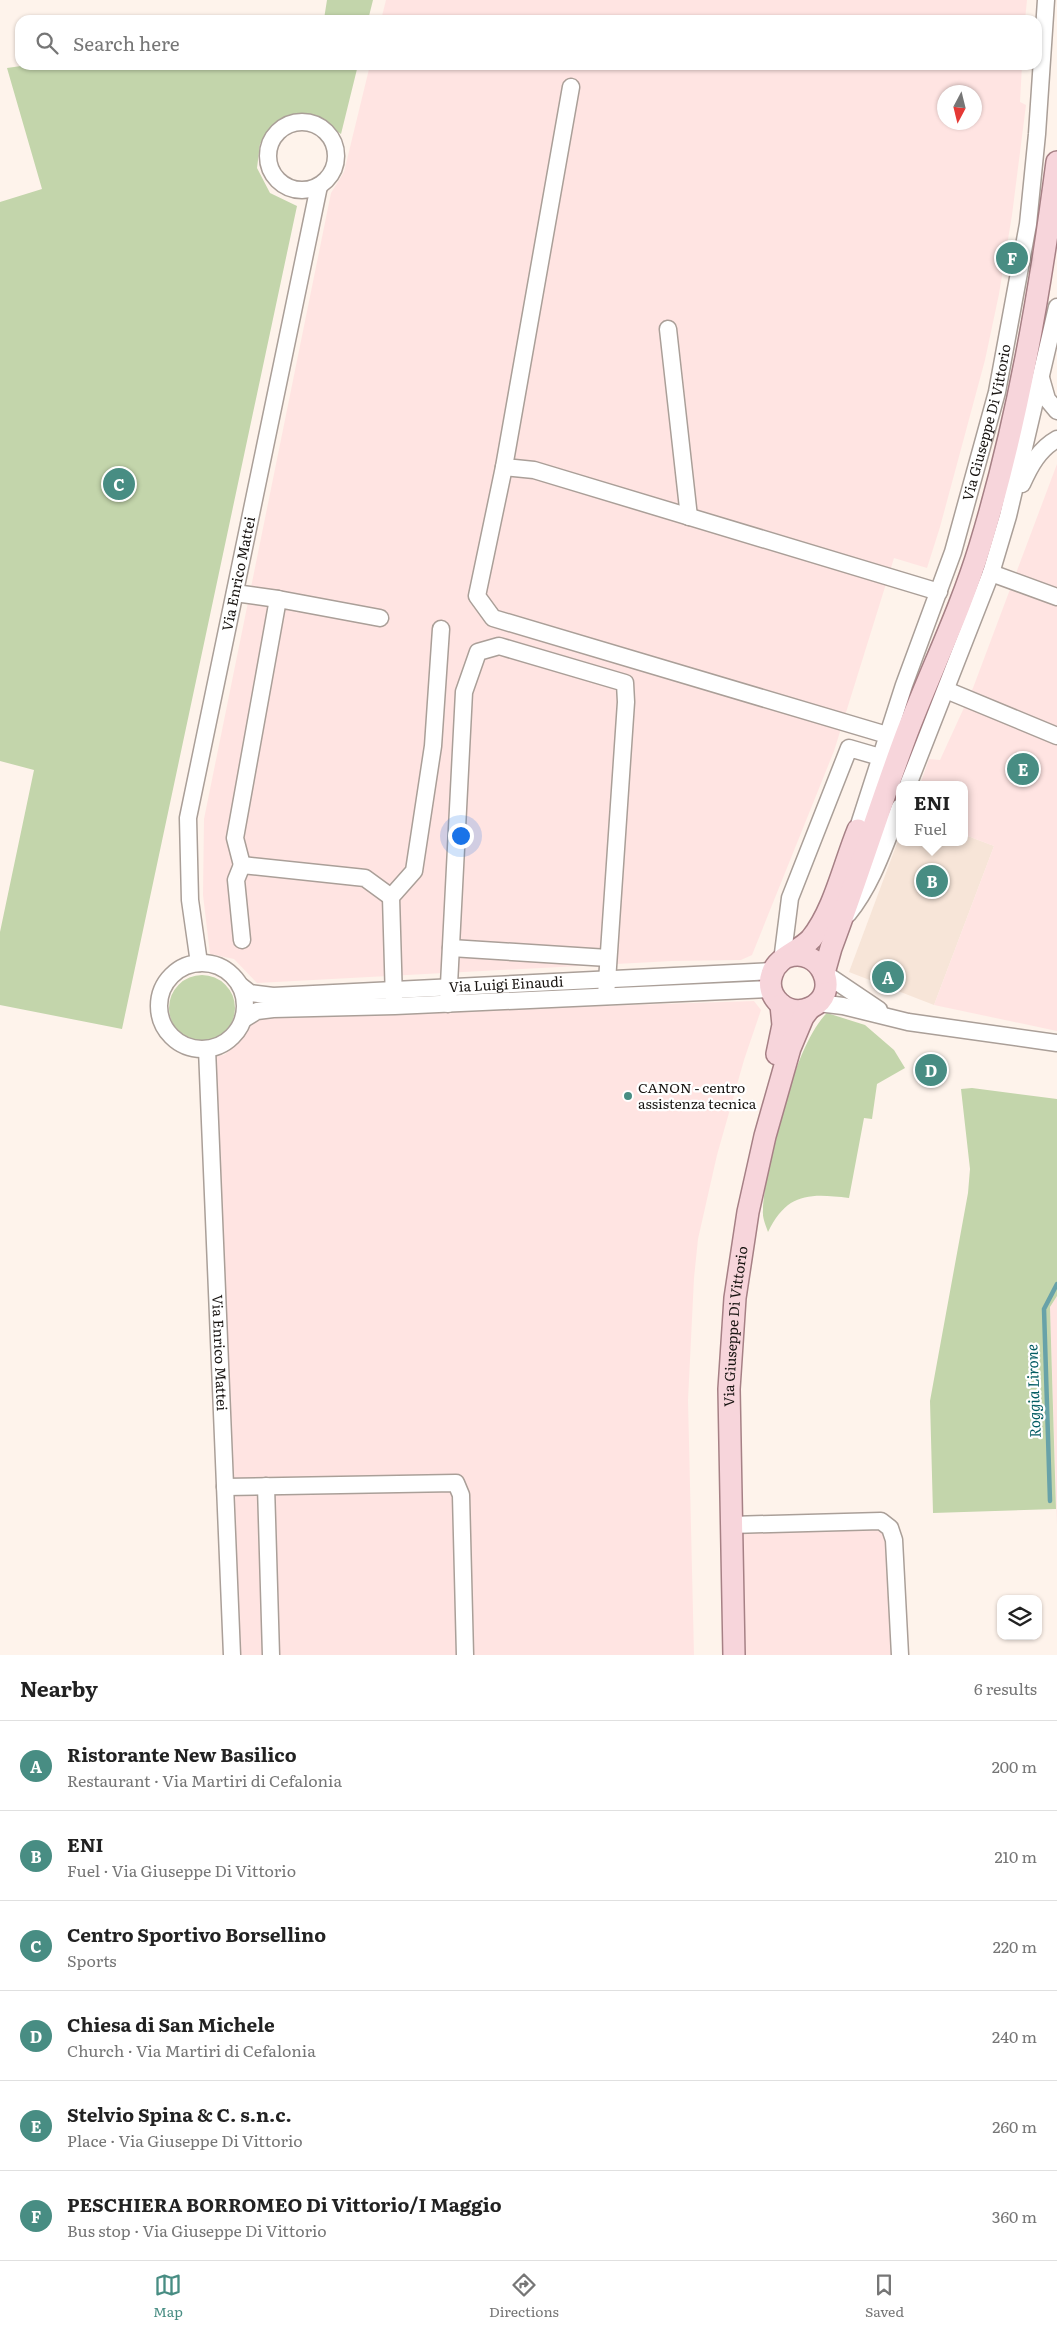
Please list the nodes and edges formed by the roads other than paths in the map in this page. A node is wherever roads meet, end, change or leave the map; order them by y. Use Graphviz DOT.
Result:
graph roads {
  1 [pos="1046,0"];
  2 [pos="1042,57"];
  3 [pos="1041,70"];
  4 [pos="571,87"];
  5 [pos="1057,162"];
  6 [pos="319,186"];
  7 [pos="1057,307"];
  8 [pos="668,329"];
  9 [pos="1041,378"];
  10 [pos="1057,411"];
  11 [pos="1057,439"];
  12 [pos="504,467"];
  13 [pos="1008,516"];
  14 [pos="689,517"];
  15 [pos="991,573"];
  16 [pos="939,592"];
  17 [pos="235,593"];
  18 [pos="1057,598"];
  19 [pos="278,599"];
  20 [pos="380,618"];
  21 [pos="441,629"];
  22 [pos="946,690"];
  23 [pos="896,736"];
  24 [pos="1057,736"];
  25 [pos="880,757"];
  26 [pos="910,781"];
  27 [pos="896,817"];
  28 [pos="857,831"];
  29 [pos="242,865"];
  30 [pos="390,897"];
  31 [pos="840,924"];
  32 [pos="242,940"];
  33 [pos="452,948"];
  34 [pos="608,958"];
  35 [pos="199,963"];
  36 [pos="824,973"];
  37 [pos="779,977"];
  38 [pos="241,986"];
  39 [pos="606,988"];
  40 [pos="449,996"];
  41 [pos="394,998"];
  42 [pos="813,1006"];
  43 [pos="244,1019"];
  44 [pos="896,1020"];
  45 [pos="1057,1043"];
  46 [pos="207,1049"];
  47 [pos="266,1486"];
  48 [pos="225,1487"];
  49 [pos="731,1525"];
  50 [pos="232,1655"];
  51 [pos="271,1655"];
  52 [pos="465,1655"];
  53 [pos="722,1655"];
  54 [pos="734,1655"];
  55 [pos="900,1655"];
  1 -- 2 [label="street, Via Giuseppe Di Vittorio"];
  3 -- 16 [label="street, Via Giuseppe Di Vittorio"];
  4 -- 12 [label="street"];
  5 -- 23 [label="main road, Via Giuseppe Di Vittorio"];
  6 -- 6 [label="street"];
  6 -- 17 [label="street, Via Enrico Mattei"];
  7 -- 9 [label="street"];
  8 -- 14 [label="street"];
  9 -- 10 [label="street"];
  9 -- 13 [label="street"];
  11 -- 13 [label="street"];
  12 -- 14 [label="street"];
  12 -- 23 [label="street"];
  13 -- 15 [label="street"];
  14 -- 16 [label="street"];
  15 -- 18 [label="street"];
  15 -- 22 [label="street"];
  16 -- 23 [label="street, Via Giuseppe Di Vittorio"];
  17 -- 19 [label="street"];
  17 -- 35 [label="street, Via Enrico Mattei"];
  19 -- 20 [label="street"];
  19 -- 29 [label="street"];
  21 -- 30 [label="street"];
  22 -- 24 [label="street"];
  22 -- 26 [label="street"];
  23 -- 25 [label="street, Via Giuseppe Di Vittorio"];
  23 -- 28 [label="main road, Via Giuseppe Di Vittorio"];
  23 -- 31 [label="main road, Via Giuseppe Di Vittorio"];
  25 -- 28 [label="street, Via Giuseppe Di Vittorio"];
  25 -- 37 [label="street"];
  27 -- 31 [label="street, Via Giuseppe Di Vittorio"];
  28 -- 37 [label="main road, Via Giuseppe Di Vittorio"];
  29 -- 30 [label="street"];
  29 -- 32 [label="street"];
  30 -- 41 [label="street"];
  31 -- 36 [label="main road, Via Giuseppe Di Vittorio"];
  33 -- 34 [label="street"];
  33 -- 34 [label="street"];
  33 -- 40 [label="street"];
  34 -- 39 [label="street"];
  35 -- 38 [label="street"];
  35 -- 46 [label="street"];
  36 -- 37 [label="main road"];
  36 -- 42 [label="main road, Via Giuseppe Di Vittorio"];
  36 -- 44 [label="street"];
  37 -- 39 [label="street, Via Luigi Einaudi"];
  37 -- 42 [label="main road"];
  37 -- 53 [label="main road, Via Giuseppe Di Vittorio"];
  38 -- 41 [label="street, Via Luigi Einaudi"];
  38 -- 43 [label="street"];
  39 -- 40 [label="street, Via Luigi Einaudi"];
  40 -- 41 [label="street, Via Luigi Einaudi"];
  41 -- 43 [label="street, Via Luigi Einaudi"];
  42 -- 44 [label="street"];
  42 -- 49 [label="main road, Via Giuseppe Di Vittorio"];
  43 -- 46 [label="street"];
  44 -- 45 [label="street"];
  46 -- 48 [label="street, Via Enrico Mattei"];
  47 -- 48 [label="street"];
  47 -- 51 [label="street"];
  47 -- 52 [label="street"];
  48 -- 50 [label="street, Via Enrico Mattei"];
  49 -- 54 [label="main road, Via Giuseppe Di Vittorio"];
  49 -- 55 [label="street"];
}
